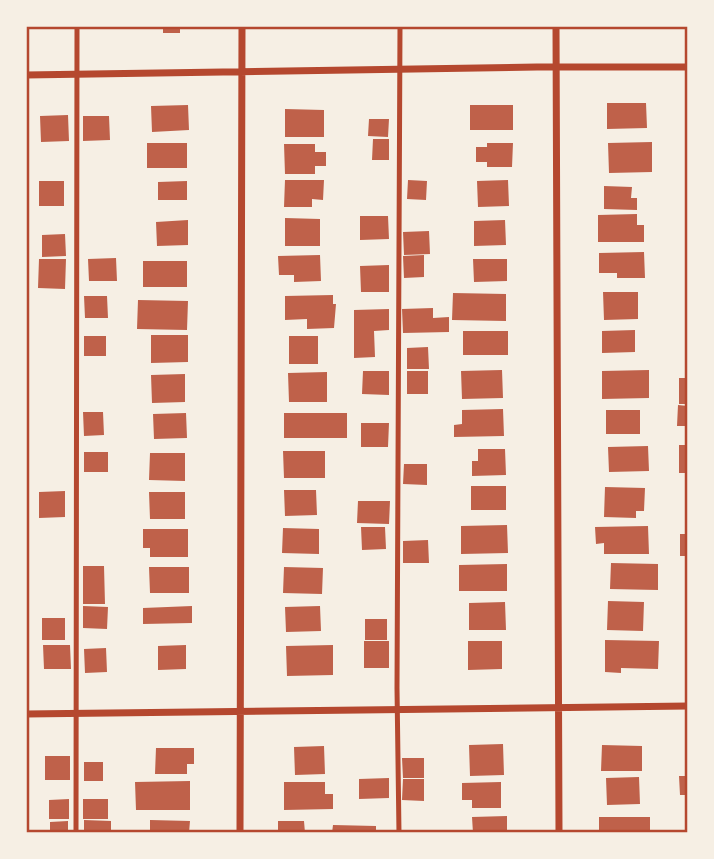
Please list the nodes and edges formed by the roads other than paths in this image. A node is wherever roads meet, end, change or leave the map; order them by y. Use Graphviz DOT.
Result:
graph roads {
  1 [pos="77,26"];
  2 [pos="242,26"];
  3 [pos="400,26"];
  4 [pos="556,26"];
  5 [pos="556,66"];
  6 [pos="688,67"];
  7 [pos="400,69"];
  8 [pos="242,72"];
  9 [pos="77,74"];
  10 [pos="26,75"];
  11 [pos="688,706"];
  12 [pos="559,708"];
  13 [pos="397,710"];
  14 [pos="239,712"];
  15 [pos="76,713"];
  16 [pos="26,714"];
  17 [pos="76,833"];
  18 [pos="240,833"];
  19 [pos="399,833"];
  20 [pos="559,833"];
  1 -- 9 [label="lane"];
  2 -- 8 [label="street"];
  3 -- 7 [label="lane"];
  4 -- 5 [label="street"];
  5 -- 6 [label="street"];
  5 -- 7 [label="street"];
  5 -- 12 [label="street"];
  7 -- 8 [label="street"];
  7 -- 13 [label="lane"];
  8 -- 9 [label="street"];
  8 -- 14 [label="street"];
  9 -- 10 [label="street"];
  9 -- 15 [label="lane"];
  11 -- 12 [label="street"];
  12 -- 13 [label="street"];
  12 -- 20 [label="street"];
  13 -- 14 [label="street"];
  13 -- 19 [label="lane"];
  14 -- 15 [label="street"];
  14 -- 18 [label="street"];
  15 -- 16 [label="street"];
  15 -- 17 [label="lane"];
}
